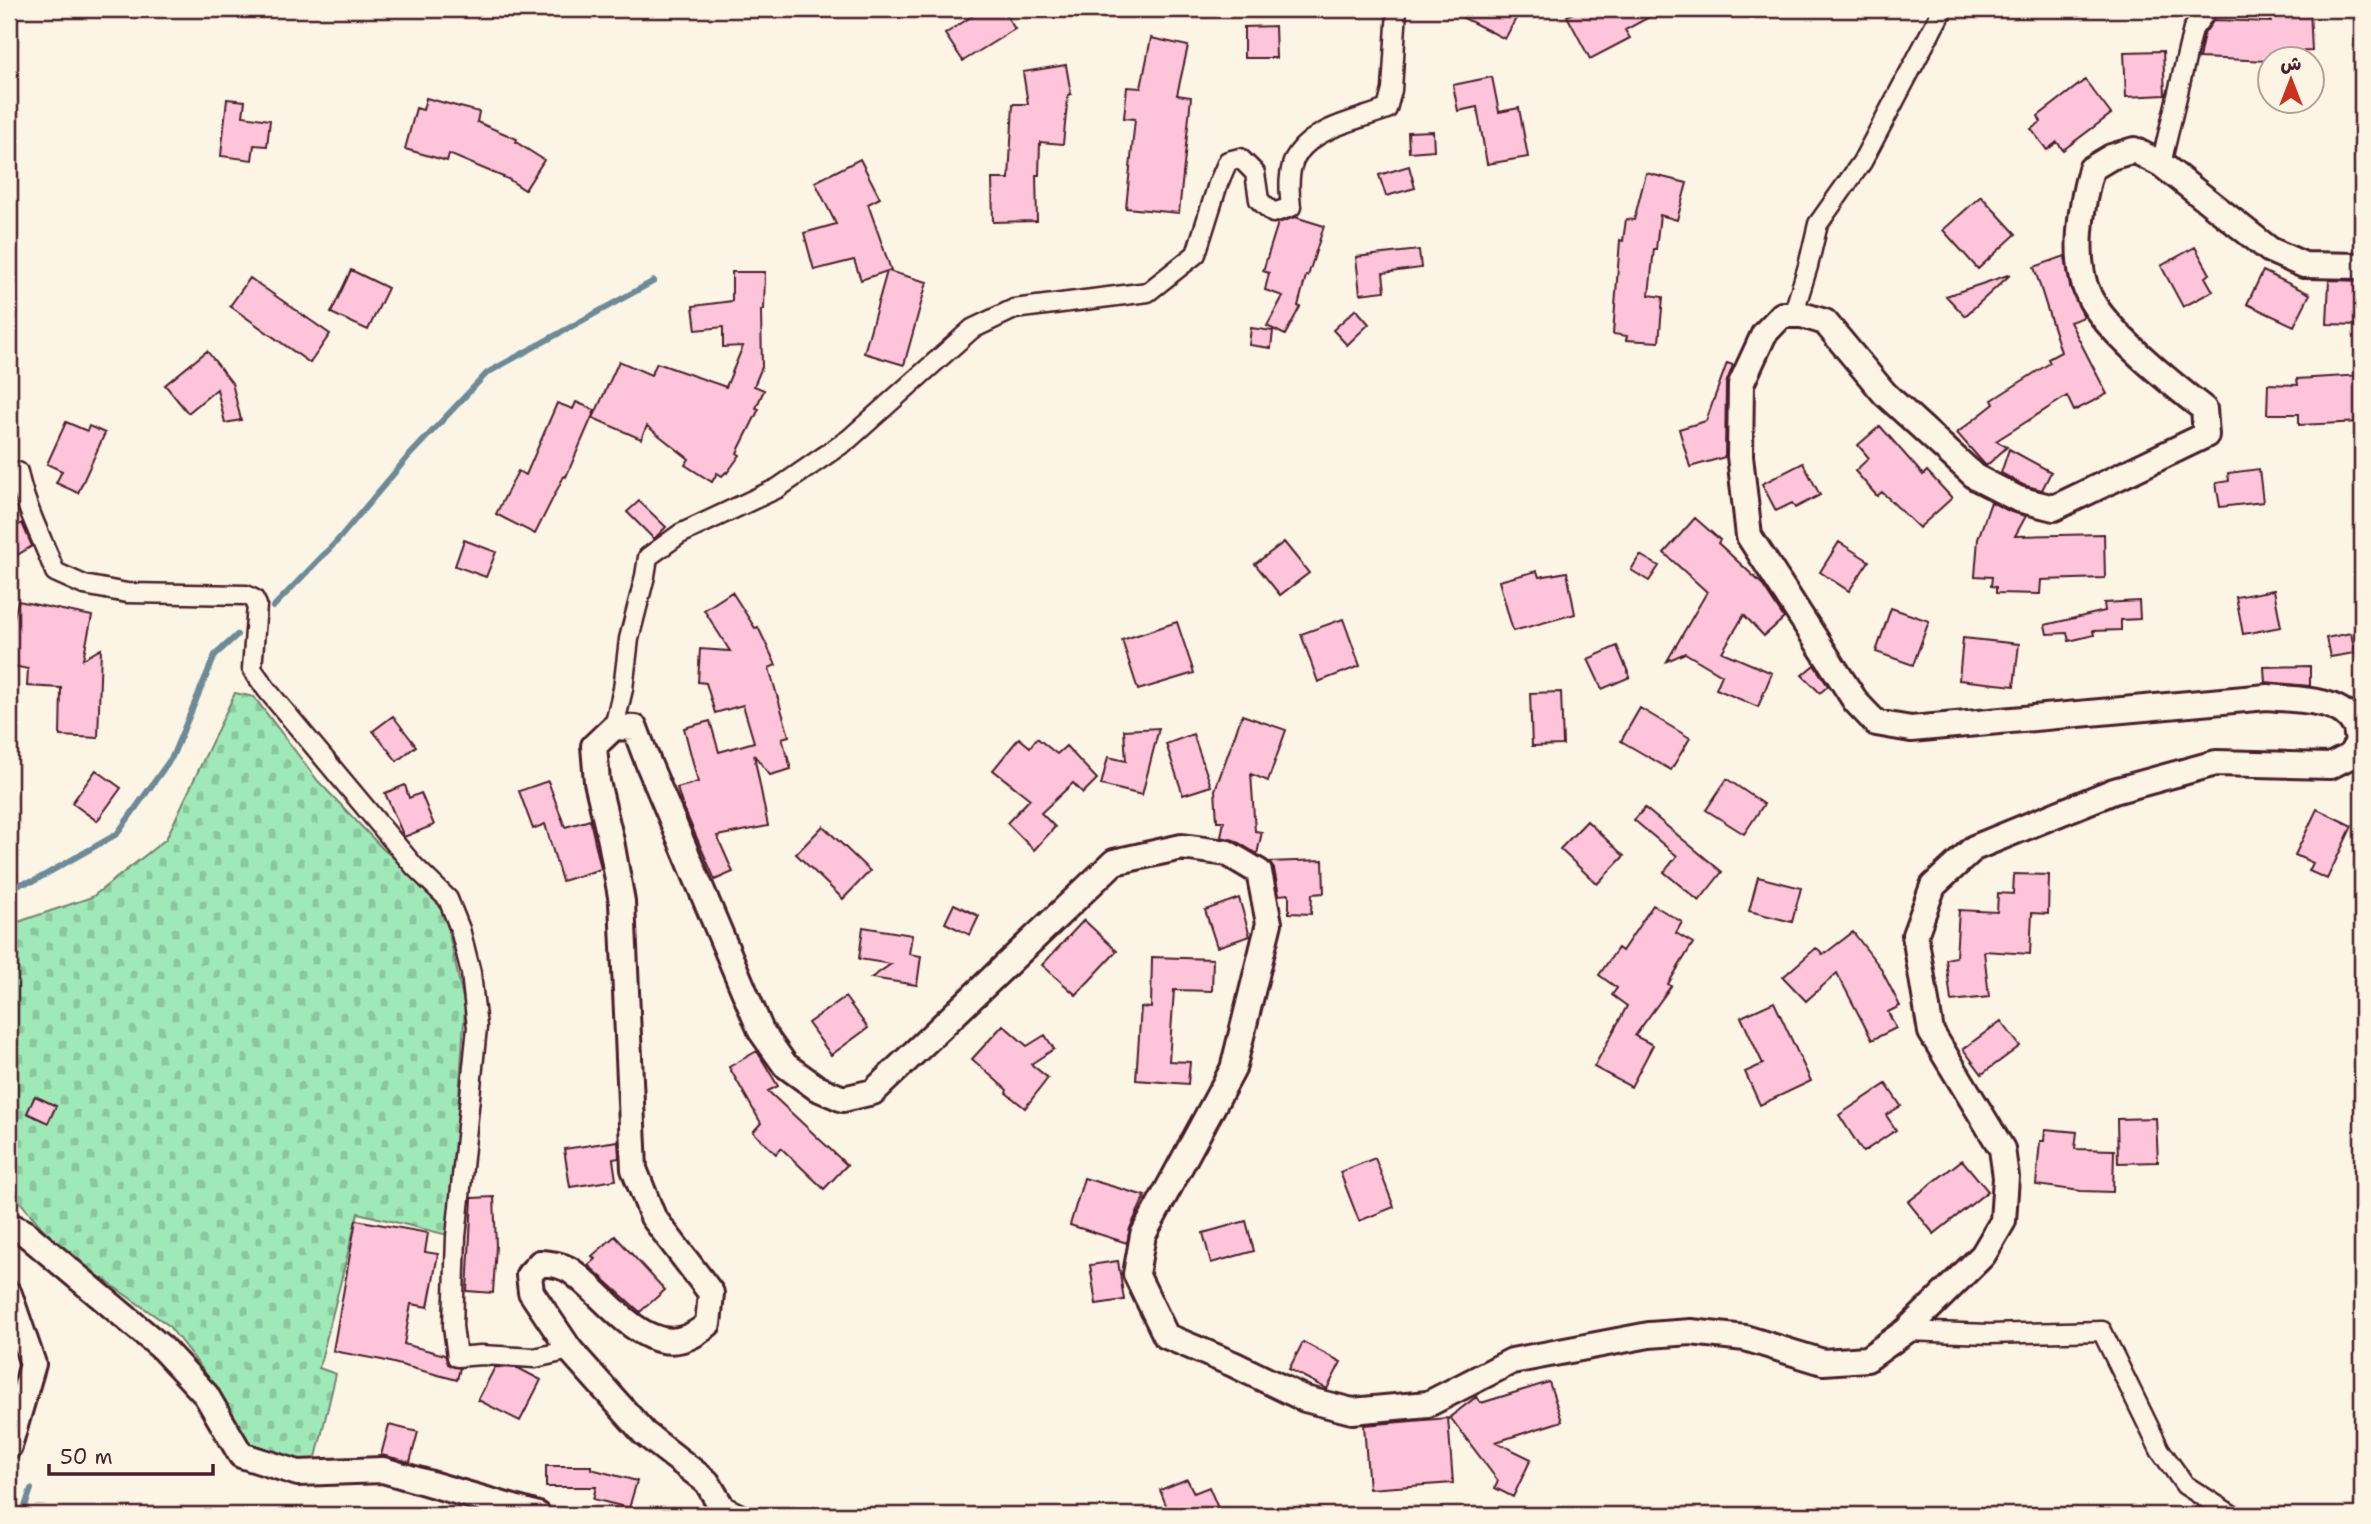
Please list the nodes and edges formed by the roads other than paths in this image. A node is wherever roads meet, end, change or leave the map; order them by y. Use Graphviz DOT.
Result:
graph roads {
  1 [pos="1397,9"];
  2 [pos="1943,9"];
  3 [pos="2208,9"];
  4 [pos="2161,164"];
  5 [pos="2362,267"];
  6 [pos="1793,315"];
  7 [pos="18,472"];
  8 [pos="614,727"];
  9 [pos="9,1224"];
  10 [pos="9,1294"];
  11 [pos="1906,1331"];
  12 [pos="570,1350"];
  13 [pos="9,1446"];
  14 [pos="719,1509"];
  15 [pos="538,1515"];
  16 [pos="743,1515"];
  17 [pos="2232,1515"];
  1 -- 8 [label="street"];
  2 -- 6 [label="street"];
  3 -- 4 [label="street"];
  4 -- 5 [label="street"];
  4 -- 6 [label="street"];
  6 -- 11 [label="street"];
  7 -- 12 [label="street"];
  8 -- 11 [label="street"];
  8 -- 12 [label="street"];
  9 -- 15 [label="street"];
  10 -- 13 [label="street"];
  11 -- 17 [label="street"];
  12 -- 14 [label="street"];
  14 -- 16 [label="street"];
}
